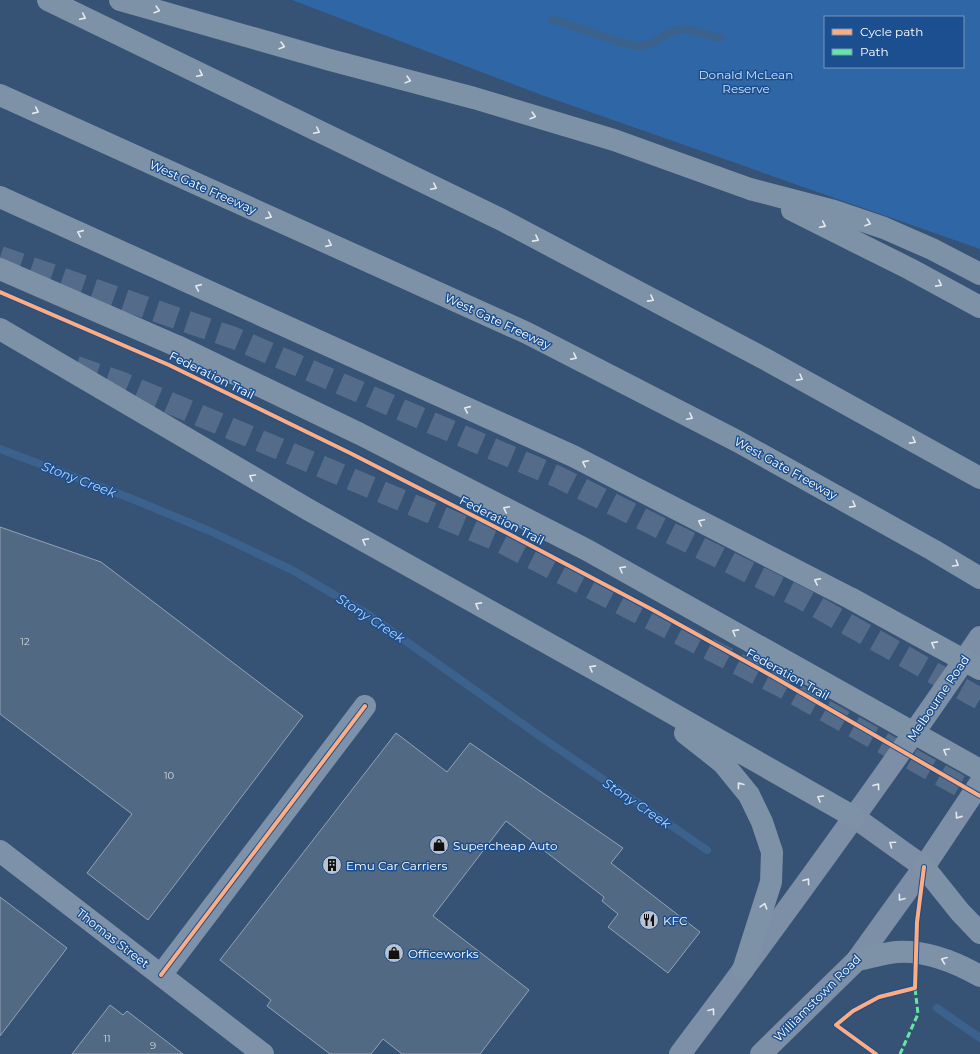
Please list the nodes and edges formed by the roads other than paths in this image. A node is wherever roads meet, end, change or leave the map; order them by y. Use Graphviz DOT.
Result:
graph roads {
  1 [pos="48,0"];
  2 [pos="120,0"];
  3 [pos="0,95"];
  4 [pos="750,190"];
  5 [pos="0,197"];
  6 [pos="0,269"];
  7 [pos="980,274"];
  8 [pos="980,307"];
  9 [pos="0,329"];
  10 [pos="980,478"];
  11 [pos="980,578"];
  12 [pos="980,637"];
  13 [pos="980,669"];
  14 [pos="626,687"];
  15 [pos="365,706"];
  16 [pos="980,770"];
  17 [pos="980,784"];
  18 [pos="854,817"];
  19 [pos="0,851"];
  20 [pos="924,866"];
  21 [pos="980,933"];
  22 [pos="857,960"];
  23 [pos="743,970"];
  24 [pos="161,975"];
  25 [pos="980,976"];
  26 [pos="263,1054"];
  27 [pos="680,1054"];
  28 [pos="761,1054"];
  1 -- 10 [label="highway, one-way"];
  2 -- 4 [label="highway, one-way"];
  3 -- 11 [label="highway, West Gate Freeway, one-way"];
  4 -- 7 [label="highway, one-way"];
  4 -- 8 [label="highway, one-way"];
  13 -- 5 [label="highway, one-way, bridge"];
  16 -- 6 [label="highway, one-way, bridge"];
  14 -- 9 [label="highway, one-way"];
  18 -- 12 [label="main road, Melbourne Road, one-way"];
  18 -- 14 [label="highway, one-way"];
  23 -- 14 [label="highway, one-way"];
  15 -- 24 [label="street"];
  17 -- 20 [label="main road, Williamstown Road, one-way"];
  20 -- 18 [label="main road, one-way"];
  23 -- 18 [label="main road, one-way"];
  19 -- 24 [label="street, Thomas Street"];
  20 -- 21 [label="highway"];
  20 -- 22 [label="main road, Williamstown Road, one-way"];
  25 -- 22 [label="highway, one-way"];
  22 -- 28 [label="main road, Williamstown Road"];
  27 -- 23 [label="main road, one-way"];
  24 -- 26 [label="street, Thomas Street"];
}
